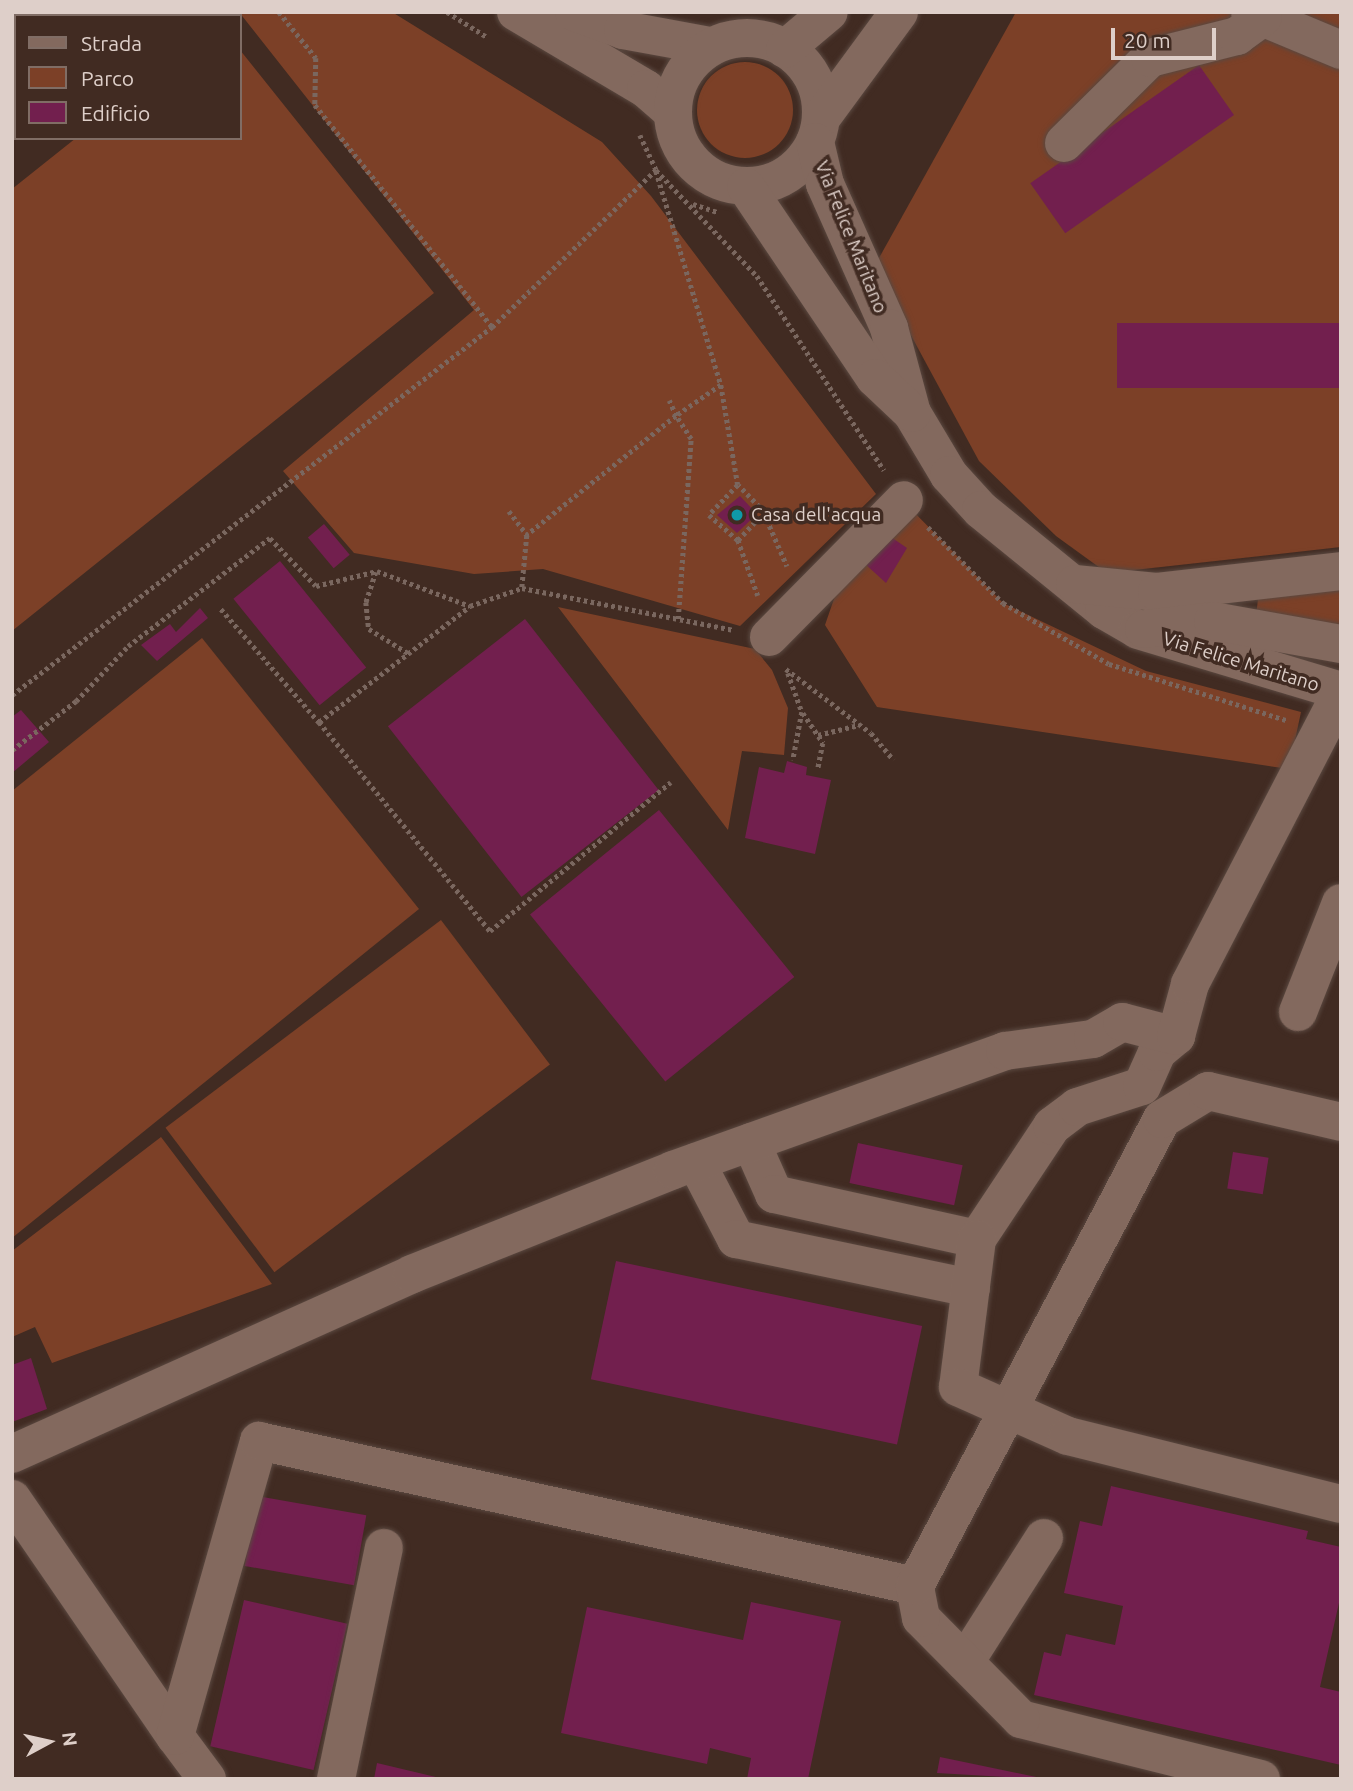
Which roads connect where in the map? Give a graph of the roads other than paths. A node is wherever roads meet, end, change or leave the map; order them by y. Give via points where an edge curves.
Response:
1 (516, 12) edge
2 (574, 12) edge
3 (828, 12) edge
4 (899, 12) edge
5 (1253, 14) edge
6 (710, 46) junction
7 (785, 49) junction
8 (1341, 50) edge
9 (671, 112) junction
10 (819, 129) junction
11 (1064, 143) dead end
12 (746, 187) junction
13 (912, 413) junction
14 (904, 500) dead end
15 (1341, 571) edge
16 (1072, 584) junction
17 (1138, 630) junction
18 (769, 637) road end
19 (1341, 643) edge
20 (1341, 692) edge
21 (1341, 755) edge
22 (1338, 916) edge
23 (1298, 1012) dead end
24 (1182, 1022) junction
25 (1341, 1122) edge
26 (751, 1142) junction
27 (696, 1162) junction
28 (977, 1239) junction
29 (971, 1288) junction
30 (1008, 1410) junction
31 (12, 1454) edge
32 (12, 1499) edge
33 (1341, 1504) edge
34 (1044, 1538) dead end
35 (384, 1548) dead end
36 (915, 1586) junction
37 (965, 1662) junction
38 (175, 1736) junction
39 (207, 1779) edge
40 (336, 1779) edge
41 (1261, 1779) edge

1 - 9 street via 646,89
2 - 6 street via 623,30
3 - 7 street
4 - 10 street
5 - 8 street
5 - 11 street via 1237,36 1150,58
6 - 7 street via 746,38
6 - 9 street via 676,86
7 - 10 street via 810,72
9 - 12 street via 677,141 693,165 717,181
10 - 12 street via 791,172
10 - 13 street, Via Felice Maritano via 825,184 889,328
12 - 13 street, Via Felice Maritano via 875,378
13 - 16 street, Via Felice Maritano via 949,475 981,510
14 - 18 street
15 - 16 street via 1157,592
16 - 17 street, Via Felice Maritano
17 - 19 street via 1213,621
17 - 20 street, Via Felice Maritano
20 - 24 street via 1190,984
21 - 24 street via 1215,988
22 - 23 street
24 - 26 street via 1122,1022 1093,1039 1005,1051
24 - 28 street via 1157,1052 1142,1086 1077,1107 1052,1126
25 - 30 street via 1208,1091 1162,1119
26 - 27 street
26 - 28 street via 774,1194
27 - 29 street via 736,1239
27 - 31 street via 412,1274
28 - 29 street
29 - 30 street via 958,1387
30 - 33 street via 1068,1436
30 - 36 street
32 - 38 street
34 - 37 street
35 - 40 street
36 - 37 street via 921,1618
36 - 38 street via 259,1441
37 - 41 street via 1021,1719
38 - 39 street

